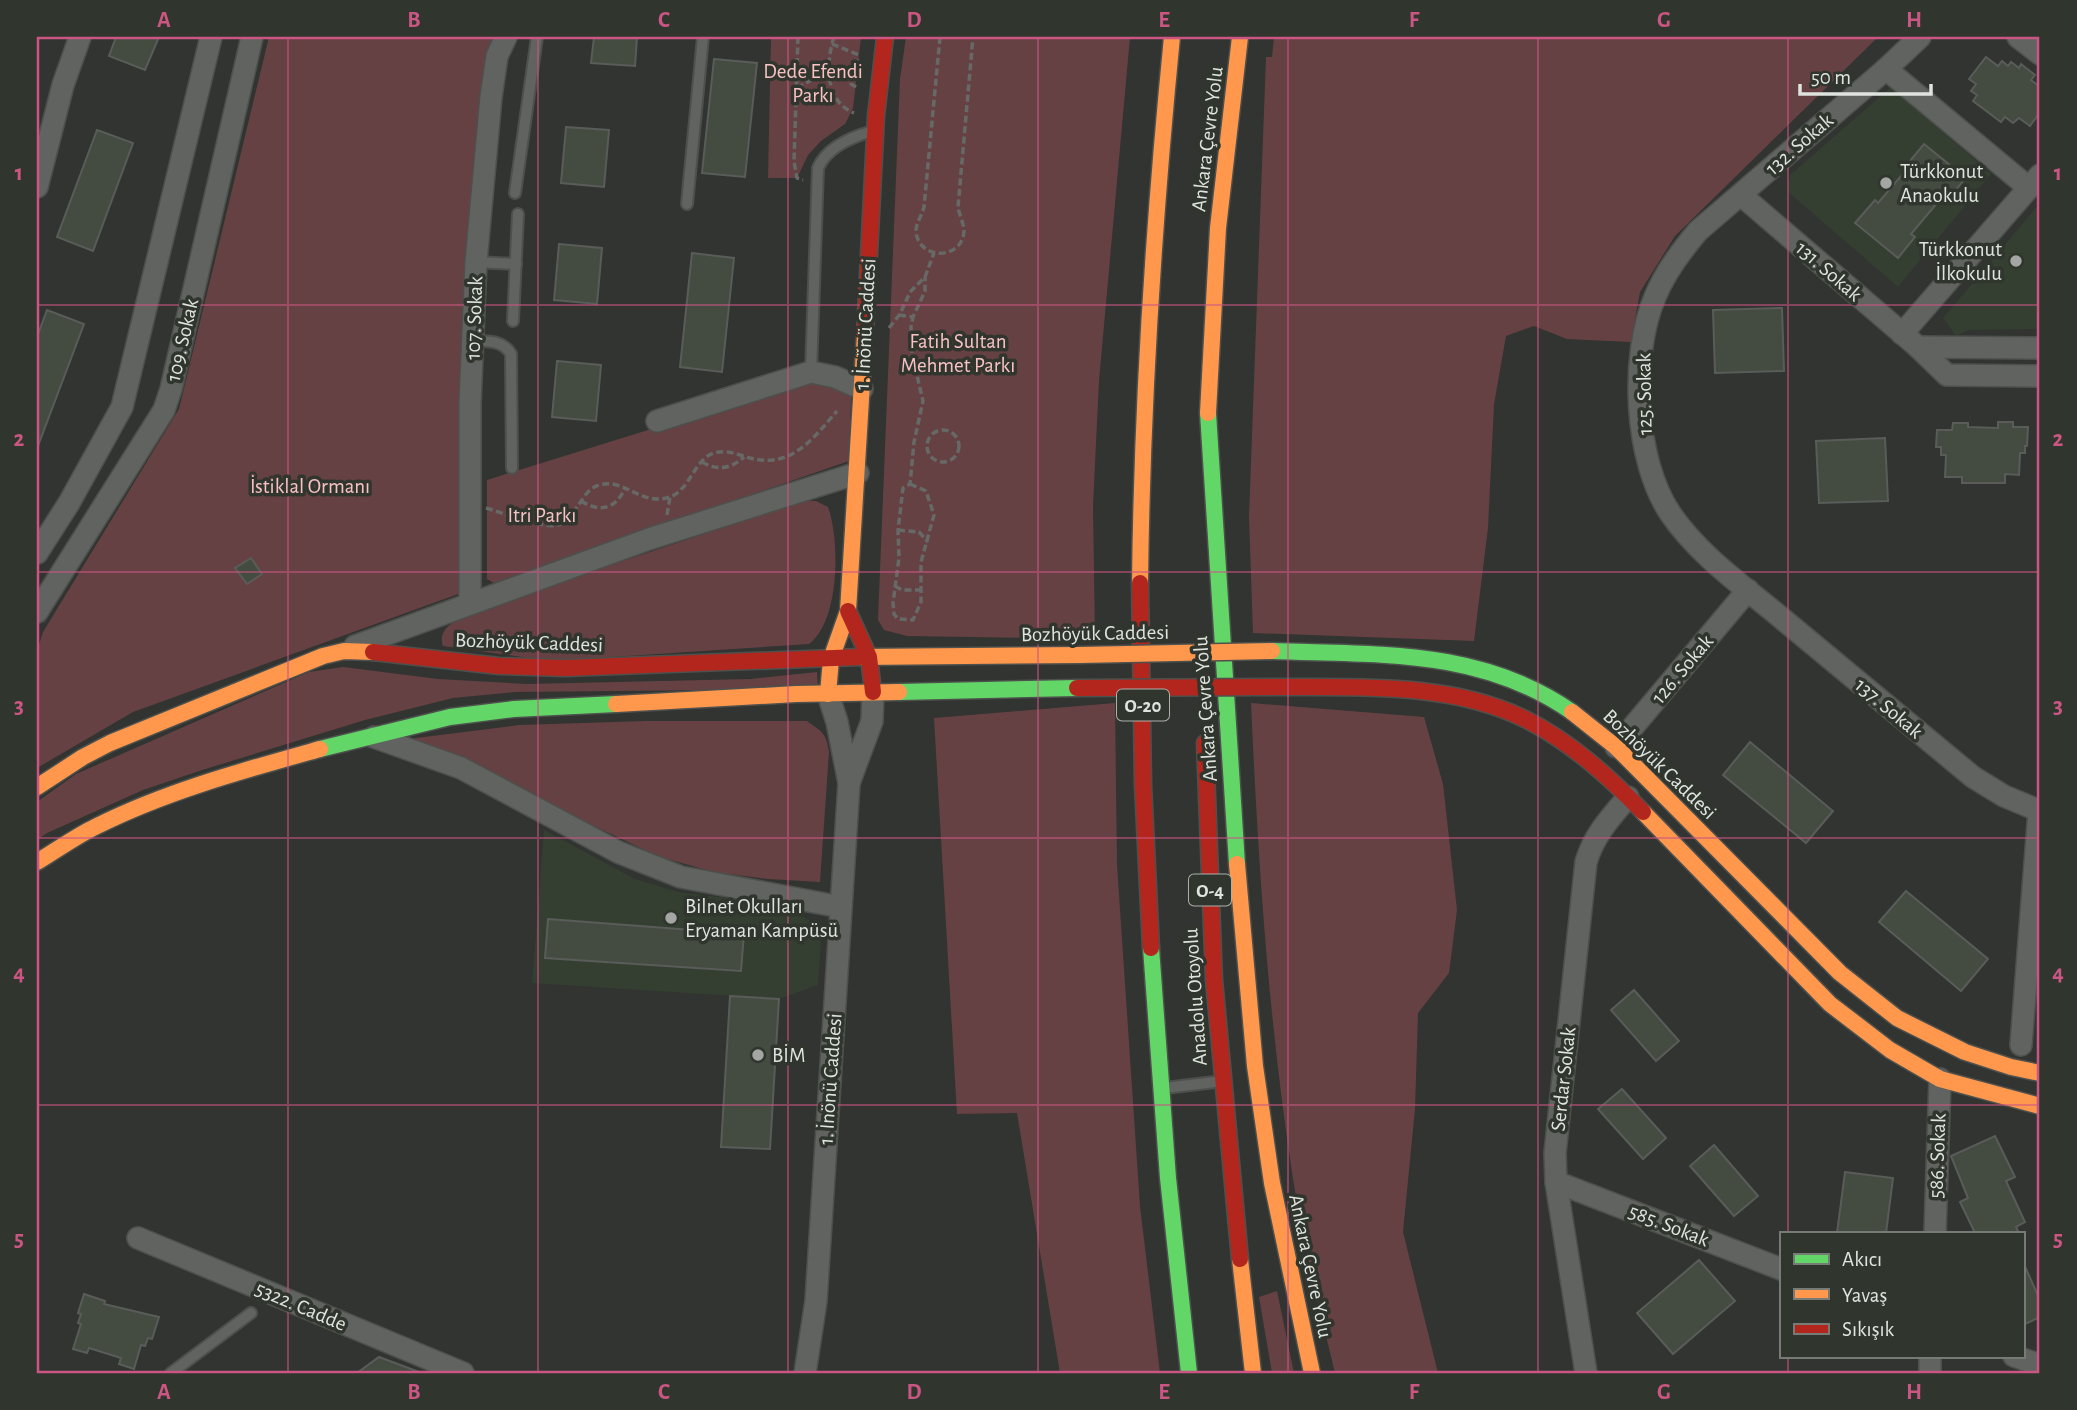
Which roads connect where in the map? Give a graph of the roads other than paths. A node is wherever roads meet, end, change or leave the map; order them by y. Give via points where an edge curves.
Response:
1 (80, 37) edge
2 (211, 37) edge
3 (252, 37) edge
4 (506, 37) edge
5 (537, 37) edge
6 (703, 37) edge
7 (885, 37) edge
8 (1158, 37) edge
9 (1172, 37) edge
10 (1240, 37) edge
11 (1920, 37) edge
12 (2018, 37) edge
13 (2040, 54) edge
14 (1886, 69) junction
15 (875, 131) junction
16 (1161, 136) junction
17 (2035, 181) edge
18 (37, 187) edge
19 (515, 192) dead end
20 (1741, 195) junction
21 (687, 204) dead end
22 (518, 214) dead end
23 (476, 262) junction
24 (516, 264) junction
25 (513, 321) dead end
26 (1910, 340) junction
27 (473, 341) junction
28 (2040, 348) edge
29 (811, 372) junction
30 (2040, 376) edge
31 (861, 394) junction
32 (1208, 406) junction
33 (657, 421) dead end
34 (512, 468) dead end
35 (858, 472) junction
36 (69, 503) junction
37 (94, 520) junction
38 (37, 553) edge
39 (1203, 585) dead end
40 (1748, 590) junction
41 (470, 602) junction
42 (848, 611) junction
43 (37, 612) edge
44 (412, 624) junction
45 (1203, 639) dead end
46 (344, 650) junction
47 (414, 656) junction
48 (869, 657) junction
49 (831, 659) junction
50 (873, 692) junction
51 (828, 694) junction
52 (1204, 705) dead end
53 (1205, 732) dead end
54 (372, 736) junction
55 (1616, 747) junction
56 (849, 783) junction
57 (37, 787) edge
58 (1628, 797) junction
59 (2040, 811) edge
60 (37, 862) edge
61 (841, 907) junction
62 (2021, 1045) dead end
63 (2040, 1073) edge
64 (1940, 1079) junction
65 (1222, 1082) junction
66 (1159, 1088) junction
67 (2040, 1106) edge
68 (1556, 1182) junction
69 (1935, 1232) edge
70 (138, 1238) dead end
71 (1780, 1269) edge
72 (251, 1312) dead end
73 (2020, 1358) edge
74 (2040, 1365) edge
75 (171, 1373) edge
76 (463, 1373) edge
77 (805, 1373) edge
78 (1189, 1373) edge
79 (1253, 1373) edge
80 (1312, 1373) edge
81 (1586, 1373) edge

1 - 18 street
2 - 36 street via 122,407
3 - 37 street, 109. Sokak via 171,389 163,410
4 - 23 street, 107. Sokak via 491,97
5 - 19 lane
6 - 21 lane
7 - 15 main road, 1. İnönü Caddesi
8 - 16 main road
9 - 16 main road, Ankara Çevre Yolu / O-20
10 - 32 main road, Ankara Çevre Yolu via 1218,228
11 - 14 street, 132. Sokak
12 - 13 street
14 - 17 street
14 - 20 street, 132. Sokak
15 - 29 lane via 841,143 818,168
15 - 31 main road, 1. İnönü Caddesi
16 - 66 main road, Ankara Çevre Yolu / O-20 via 1144,412 1140,587 1149,936
17 - 26 street
20 - 26 street, 131. Sokak
20 - 40 street, 125. Sokak via 1698,231 1667,272 1648,318 1641,390 1649,467 1668,510 1694,542
22 - 24 lane
23 - 24 lane
23 - 27 street, 107. Sokak
24 - 25 lane
26 - 28 street
26 - 30 street, 131. Sokak via 1947,375
27 - 34 lane via 501,344 511,354
27 - 41 street, 107. Sokak
29 - 31 street via 835,377
29 - 33 street
31 - 35 main road, 1. İnönü Caddesi
32 - 39 main road
32 - 80 main road, Ankara Çevre Yolu via 1234,823 1255,1066 1272,1183
35 - 41 street via 649,538
35 - 42 main road, 1. İnönü Caddesi
36 - 37 street
36 - 38 street
37 - 43 street, 109. Sokak
40 - 55 street, 126. Sokak
40 - 59 street, 137. Sokak via 1973,777
41 - 44 street
42 - 48 main road, 1. İnönü Caddesi
42 - 49 main road, 1. İnönü Caddesi
44 - 46 street
44 - 47 street via 402,635
45 - 52 main road
46 - 47 main road, Bozhöyük Caddesi
46 - 57 main road, Bozhöyük Caddesi via 110,743
47 - 49 main road, Bozhöyük Caddesi via 565,668
48 - 49 main road, Bozhöyük Caddesi
48 - 50 main road, 1. İnönü Caddesi
48 - 55 main road, Bozhöyük Caddesi, bridge via 1272,651 1415,659 1517,680 1565,707
49 - 51 main road, 1. İnönü Caddesi
50 - 51 main road
50 - 56 street via 872,721
50 - 58 main road, bridge via 1271,687 1426,692 1513,713 1559,738
51 - 54 main road via 514,709 450,717
51 - 56 street
53 - 65 main road, Anadolu Otoyolu / O-4
54 - 60 main road via 153,801 96,827
54 - 61 street via 461,768 618,852 681,877
55 - 63 main road, Bozhöyük Caddesi via 1840,973 1897,1018 1965,1052
56 - 61 street, 1. İnönü Caddesi
58 - 64 main road via 1830,1004 1890,1050
58 - 68 street, Serdar Sokak via 1597,835 1586,862 1555,1153
59 - 62 street
61 - 77 street, 1. İnönü Caddesi via 816,1301
64 - 67 main road
64 - 69 street, 586. Sokak
65 - 66 lane
65 - 79 main road, Anadolu Otoyolu / O-4
66 - 78 main road, Ankara Çevre Yolu / O-20
68 - 71 street, 585. Sokak
68 - 81 street, Serdar Sokak
70 - 76 street, 5322. Cadde
72 - 75 lane
73 - 74 street

